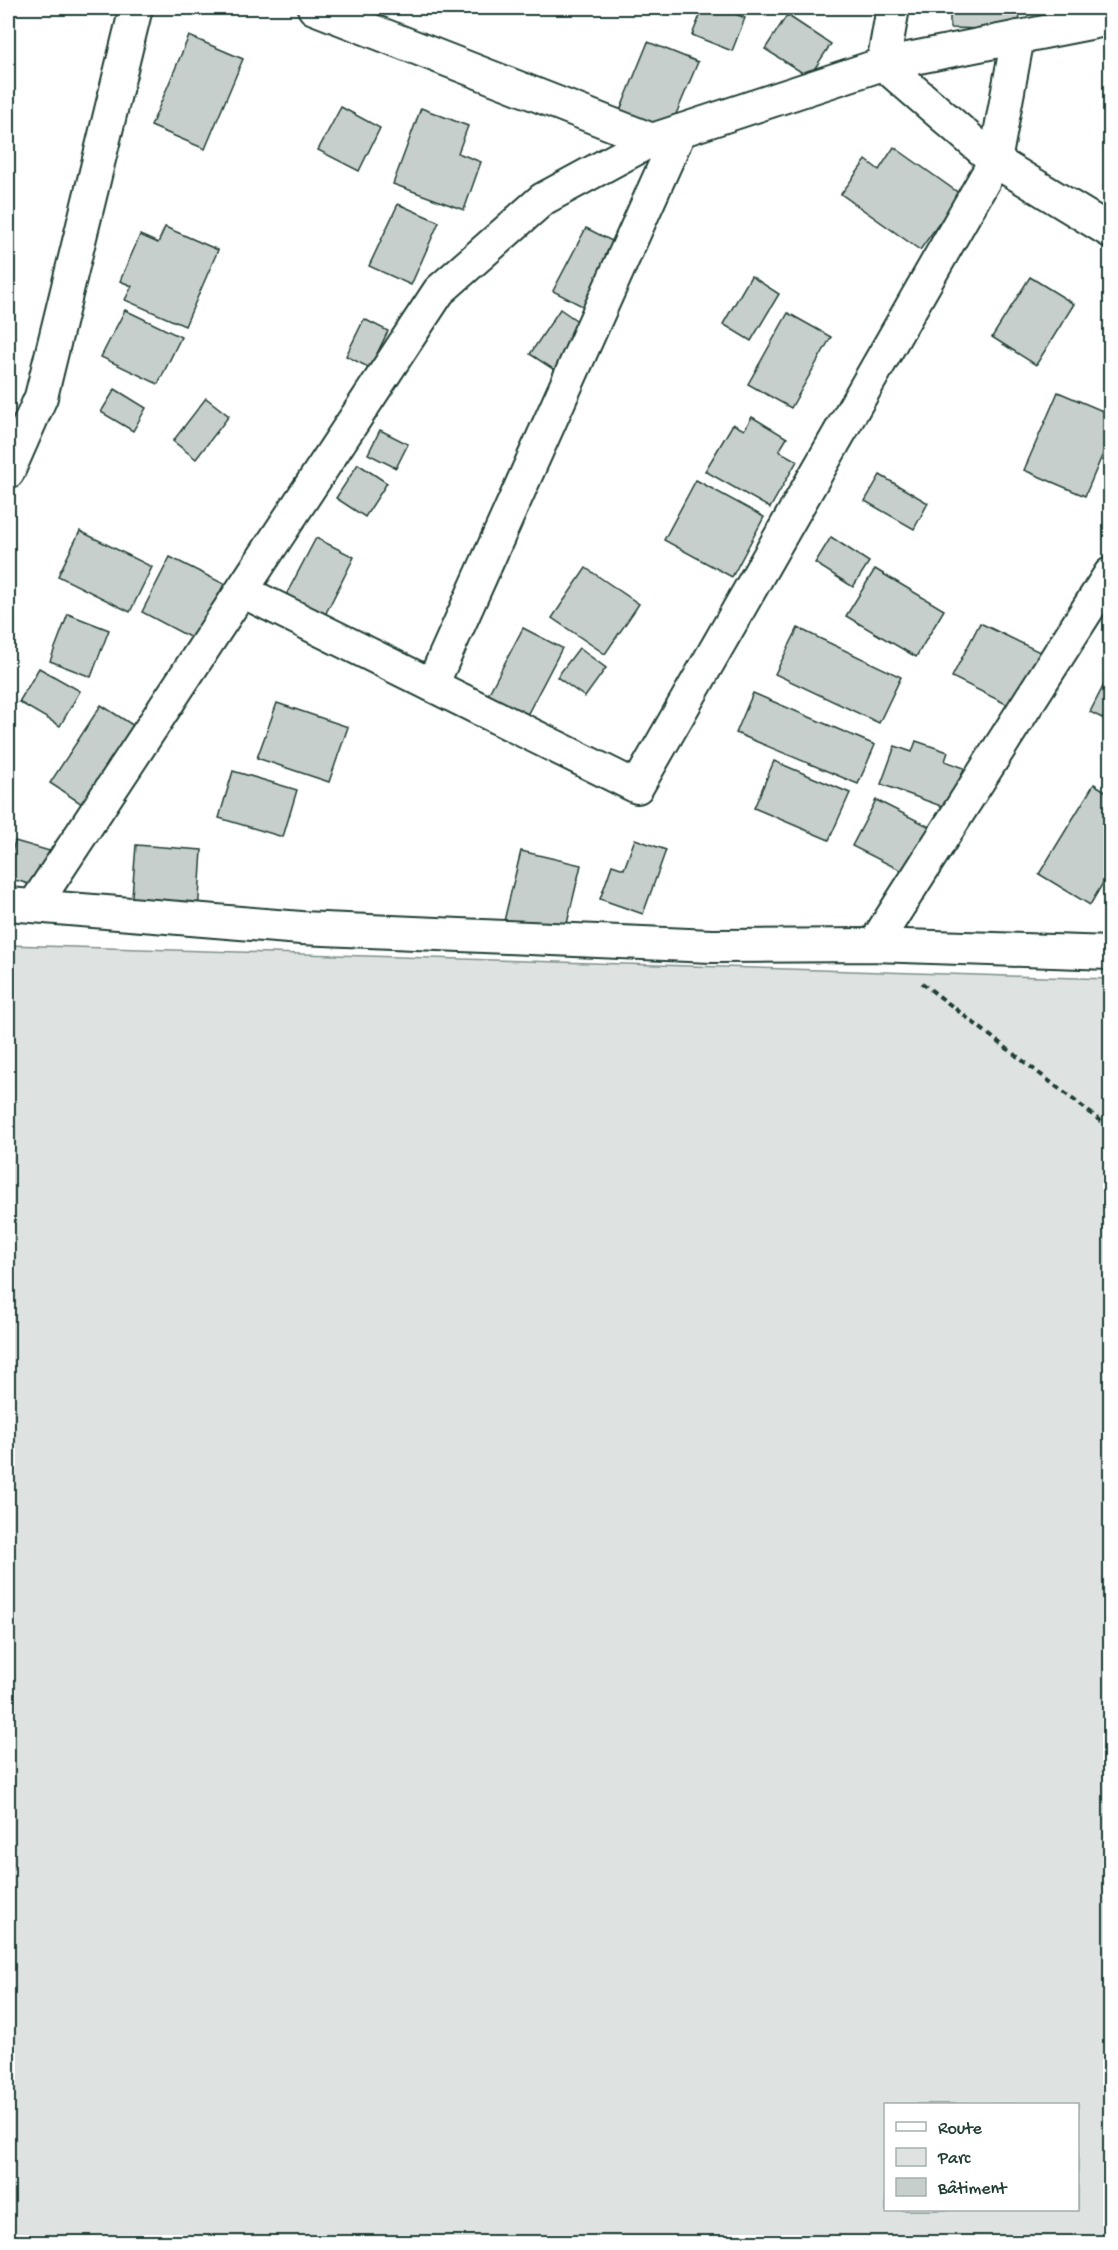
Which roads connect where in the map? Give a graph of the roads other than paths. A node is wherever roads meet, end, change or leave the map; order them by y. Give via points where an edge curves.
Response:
1 (136, 8) edge
2 (314, 8) edge
3 (893, 8) edge
4 (1110, 19) edge
5 (1018, 37) junction
6 (883, 64) junction
7 (666, 136) junction
8 (995, 161) junction
9 (1110, 231) edge
10 (8, 472) edge
11 (1110, 574) edge
12 (242, 591) junction
13 (432, 685) junction
14 (21, 905) edge
15 (874, 945) junction
16 (1110, 953) edge

1 - 10 street via 41,397
2 - 7 street
3 - 6 street
4 - 5 street
5 - 6 street
5 - 8 street
6 - 7 street
6 - 8 street
7 - 12 street via 543,199 439,291
7 - 13 street
8 - 9 street
8 - 13 street via 638,787
11 - 15 street
12 - 13 street
12 - 14 street
14 - 15 street via 313,929 711,946
15 - 16 street

